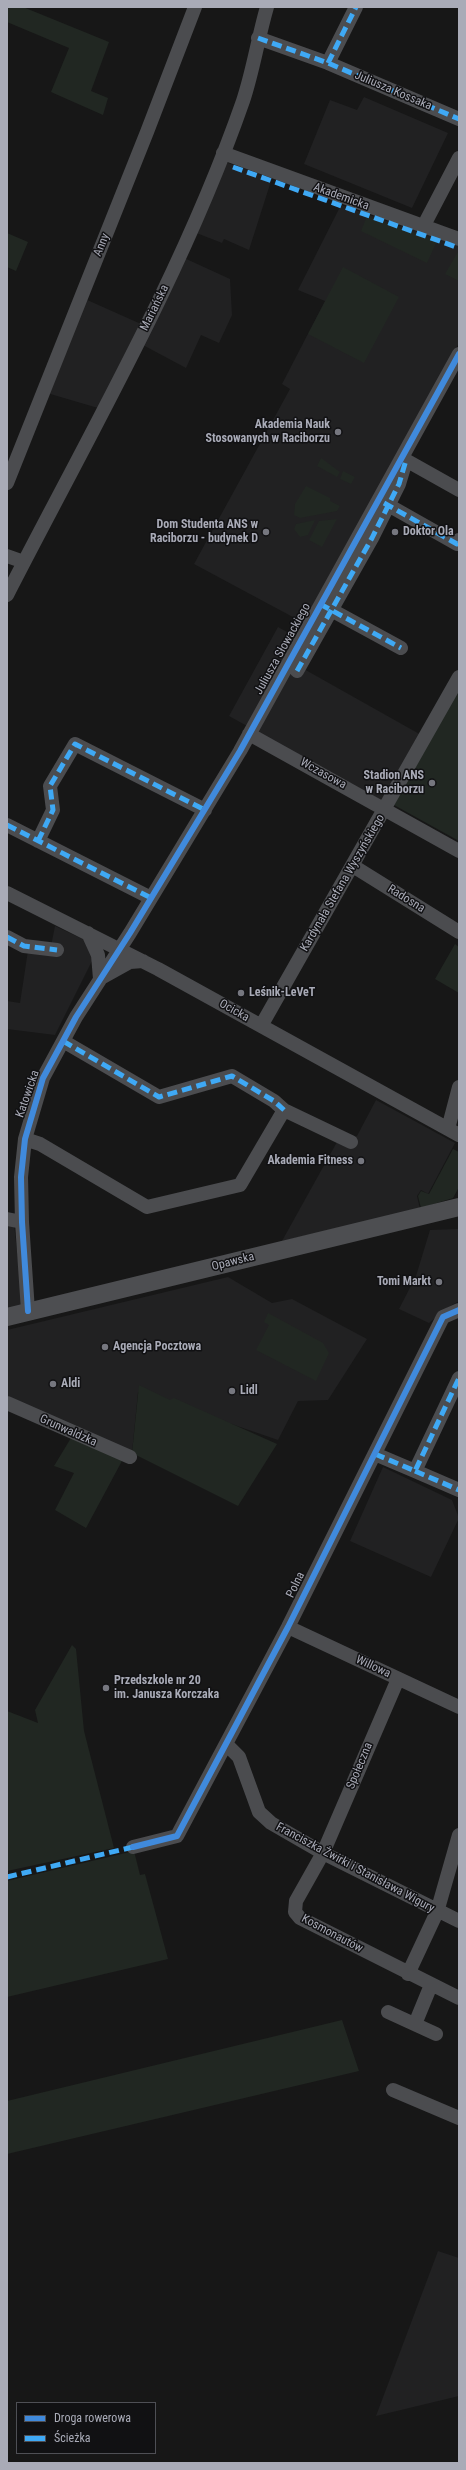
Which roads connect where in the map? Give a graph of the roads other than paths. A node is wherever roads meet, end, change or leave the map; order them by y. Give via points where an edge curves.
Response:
1 (195, 7) edge
2 (267, 7) edge
3 (356, 7) edge
4 (258, 38) junction
5 (328, 63) junction
6 (459, 119) edge
7 (223, 153) junction
8 (459, 158) edge
9 (424, 227) junction
10 (459, 239) edge
11 (459, 354) edge
12 (404, 459) junction
13 (7, 483) edge
14 (459, 490) edge
15 (383, 503) junction
16 (459, 540) edge
17 (7, 556) edge
18 (24, 562) junction
19 (7, 595) edge
20 (326, 608) junction
21 (401, 648) dead end
22 (297, 671) dead end
23 (459, 677) edge
24 (249, 734) junction
25 (385, 809) junction
26 (205, 810) junction
27 (7, 825) edge
28 (38, 841) junction
29 (459, 851) edge
30 (353, 866) junction
31 (7, 893) edge
32 (151, 898) junction
33 (459, 932) edge
34 (88, 933) junction
35 (7, 937) edge
36 (57, 950) dead end
37 (119, 950) junction
38 (143, 961) junction
39 (100, 979) junction
40 (261, 1026) junction
41 (63, 1041) junction
42 (459, 1087) edge
43 (284, 1110) junction
44 (456, 1115) edge
45 (454, 1132) edge
46 (25, 1139) junction
47 (351, 1142) dead end
48 (459, 1207) edge
49 (7, 1219) edge
50 (22, 1222) junction
51 (459, 1310) edge
52 (28, 1312) junction
53 (7, 1316) edge
54 (459, 1378) edge
55 (7, 1404) edge
56 (375, 1454) junction
57 (130, 1457) dead end
58 (415, 1471) junction
59 (459, 1490) edge
60 (288, 1626) junction
61 (398, 1679) junction
62 (459, 1707) edge
63 (226, 1744) junction
64 (459, 1836) edge
65 (133, 1847) dead end
66 (323, 1853) junction
67 (437, 1912) junction
68 (459, 1921) edge
69 (408, 1974) junction
70 (431, 1985) junction
71 (459, 1998) edge
72 (388, 2012) dead end
73 (415, 2024) junction
74 (436, 2034) dead end
75 (393, 2090) dead end
76 (459, 2118) edge

1 - 13 street, Anny
2 - 4 street, Mariańska
3 - 5 street
4 - 5 street, Juliusza Kossaka
4 - 7 street, Mariańska via 243,100
5 - 6 street, Juliusza Kossaka
7 - 9 street, Akademicka
7 - 18 street, Mariańska via 175,266 141,336
8 - 9 street
9 - 10 street, Akademicka
11 - 12 street, Juliusza Słowackiego
12 - 14 street
12 - 15 street, Juliusza Słowackiego
15 - 16 street via 457,544
15 - 20 street, Juliusza Słowackiego
17 - 18 street
18 - 19 street, Mariańska
20 - 21 street
20 - 22 street
20 - 24 street, Juliusza Słowackiego
23 - 25 street, Kardynała Stefana Wyszyńskiego
24 - 25 street, Wczasowa
24 - 26 street, Juliusza Słowackiego
25 - 29 street, Wczasowa
25 - 30 street, Kardynała Stefana Wyszyńskiego
26 - 28 street via 75,744 50,786 53,810
26 - 32 street, Juliusza Słowackiego
27 - 28 street
28 - 32 street
30 - 33 street, Radosna
30 - 40 street, Kardynała Stefana Wyszyńskiego
31 - 34 street, Ocicka
32 - 37 street, Juliusza Słowackiego
34 - 37 street, Ocicka
34 - 39 street via 98,955
35 - 36 street via 24,946
37 - 38 street, Ocicka
37 - 39 street, Katowicka
38 - 39 street, Katowicka via 130,962
38 - 40 street, Ocicka
39 - 41 street, Katowicka
40 - 45 street, Ocicka
41 - 43 street via 159,1097 232,1076 274,1101
41 - 46 street, Katowicka via 43,1078
42 - 44 street
43 - 46 street via 240,1185 148,1207 40,1144
43 - 47 street
44 - 45 street
46 - 50 street, Katowicka via 21,1177
48 - 52 main road, Opawska
49 - 50 street
50 - 52 street, Katowicka
51 - 56 street, Polna via 443,1317
52 - 53 main road, Opawska
54 - 58 street
55 - 57 street, Grunwaldzka
56 - 58 street
56 - 60 street, Polna
58 - 59 street
60 - 61 street, Willowa
60 - 63 street, Polna
61 - 62 street, Willowa
61 - 66 street, Społeczna
63 - 65 street, Polna via 177,1836
63 - 66 street, Franciszka Żwirki i Stanisława Wigury via 238,1757 255,1804 264,1818
64 - 67 street
66 - 67 street, Franciszka Żwirki i Stanisława Wigury
66 - 69 street, Kosmonautów via 296,1901 297,1916
67 - 68 street, Franciszka Żwirki i Stanisława Wigury
67 - 69 street
69 - 70 street, Kosmonautów
70 - 71 street, Kosmonautów
70 - 73 street
72 - 73 street
73 - 74 street
75 - 76 street

